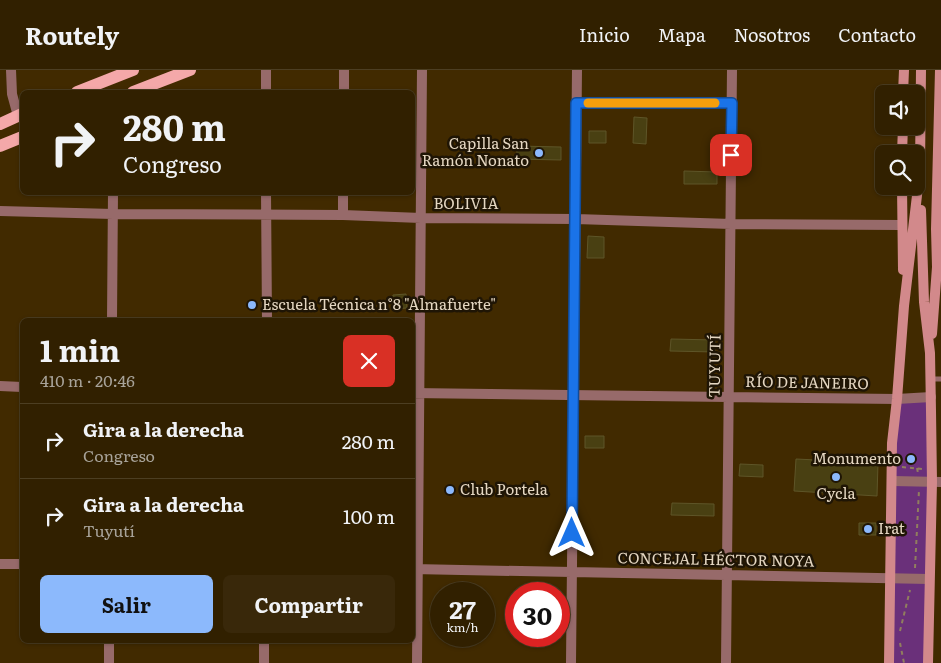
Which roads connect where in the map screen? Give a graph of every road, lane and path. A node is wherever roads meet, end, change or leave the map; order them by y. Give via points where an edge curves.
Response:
1 (11, 70) edge
2 (132, 70) edge
3 (190, 70) edge
4 (266, 70) edge
5 (344, 70) edge
6 (422, 70) edge
7 (577, 70) edge
8 (732, 70) edge
9 (904, 70) edge
10 (921, 70) edge
11 (940, 70) edge
12 (120, 72) edge
13 (904, 85) edge
14 (940, 88) edge
15 (81, 90) edge
16 (138, 90) edge
17 (266, 90) edge
18 (344, 90) edge
19 (576, 103) junction
20 (732, 103) junction
21 (20, 115) edge
22 (0, 124) edge
23 (20, 137) edge
24 (921, 145) edge
25 (0, 146) edge
26 (113, 195) edge
27 (266, 195) edge
28 (343, 195) edge
29 (902, 195) edge
30 (917, 195) edge
31 (921, 195) edge
32 (0, 211) edge
33 (113, 214) junction
34 (266, 215) junction
35 (343, 215) junction
36 (421, 218) junction
37 (576, 219) junction
38 (731, 224) junction
39 (902, 225) junction
40 (939, 289) edge
41 (904, 306) junction
42 (112, 318) edge
43 (267, 318) edge
44 (930, 353) junction
45 (936, 379) edge
46 (0, 386) edge
47 (20, 387) edge
48 (416, 393) edge
49 (573, 395) junction
50 (729, 397) junction
51 (931, 397) junction
52 (898, 399) junction
53 (893, 468) junction
54 (917, 468) junction
55 (935, 478) edge
56 (892, 481) junction
57 (918, 481) junction
58 (0, 564) edge
59 (20, 564) edge
60 (415, 569) edge
61 (572, 572) junction
62 (727, 576) junction
63 (891, 578) junction
64 (913, 579) junction
65 (929, 579) junction
66 (109, 643) edge
67 (264, 643) edge
68 (109, 663) edge
69 (264, 663) edge
70 (417, 663) edge
71 (571, 663) edge
72 (726, 663) edge
73 (889, 663) edge
74 (904, 663) edge
75 (928, 663) edge

1 - 21 street via 12,94
2 - 12 main road
3 - 16 main road
4 - 17 street
5 - 18 street
6 - 36 street
7 - 19 street
8 - 20 street, TUYUTÍ
9 - 13 main road
10 - 24 main road
11 - 14 main road
12 - 15 main road
14 - 40 main road
19 - 20 street
19 - 37 street
20 - 38 street, TUYUTÍ
21 - 22 main road
23 - 25 main road
26 - 33 street
27 - 34 street
28 - 35 street
29 - 39 main road
30 - 41 main road
31 - 44 main road via 924,302
32 - 33 street, BOLIVIA
33 - 34 street, BOLIVIA
33 - 42 street
34 - 35 street, BOLIVIA
34 - 43 street
35 - 36 street, BOLIVIA
36 - 37 street, BOLIVIA
36 - 48 street
37 - 38 street, BOLIVIA
37 - 49 street
38 - 39 street, BOLIVIA
38 - 50 street, TUYUTÍ
39 - 41 main road
40 - 44 main road
41 - 52 main road
44 - 45 main road
45 - 51 main road
46 - 47 street
48 - 49 street, RÍO DE JANEIRO
48 - 60 street
49 - 50 street, RÍO DE JANEIRO
49 - 61 street
50 - 52 street, RÍO DE JANEIRO
50 - 62 street, TUYUTÍ
51 - 52 street, RÍO DE JANEIRO
51 - 55 main road
52 - 53 main road via 892,443
53 - 54 path
53 - 56 main road
54 - 55 path
54 - 57 path
55 - 57 street
55 - 65 main road
56 - 57 street
56 - 63 main road
57 - 64 path
58 - 59 street
60 - 61 street, CONCEJAL HÉCTOR NOYA
60 - 70 street
61 - 62 street, CONCEJAL HÉCTOR NOYA
61 - 71 street
62 - 63 street, CONCEJAL HÉCTOR NOYA
62 - 72 street, TUYUTÍ
63 - 64 street, CONCEJAL HÉCTOR NOYA
63 - 73 main road
64 - 65 street, CONCEJAL HÉCTOR NOYA
64 - 74 path via 900,631
65 - 75 main road
66 - 68 street
67 - 69 street

